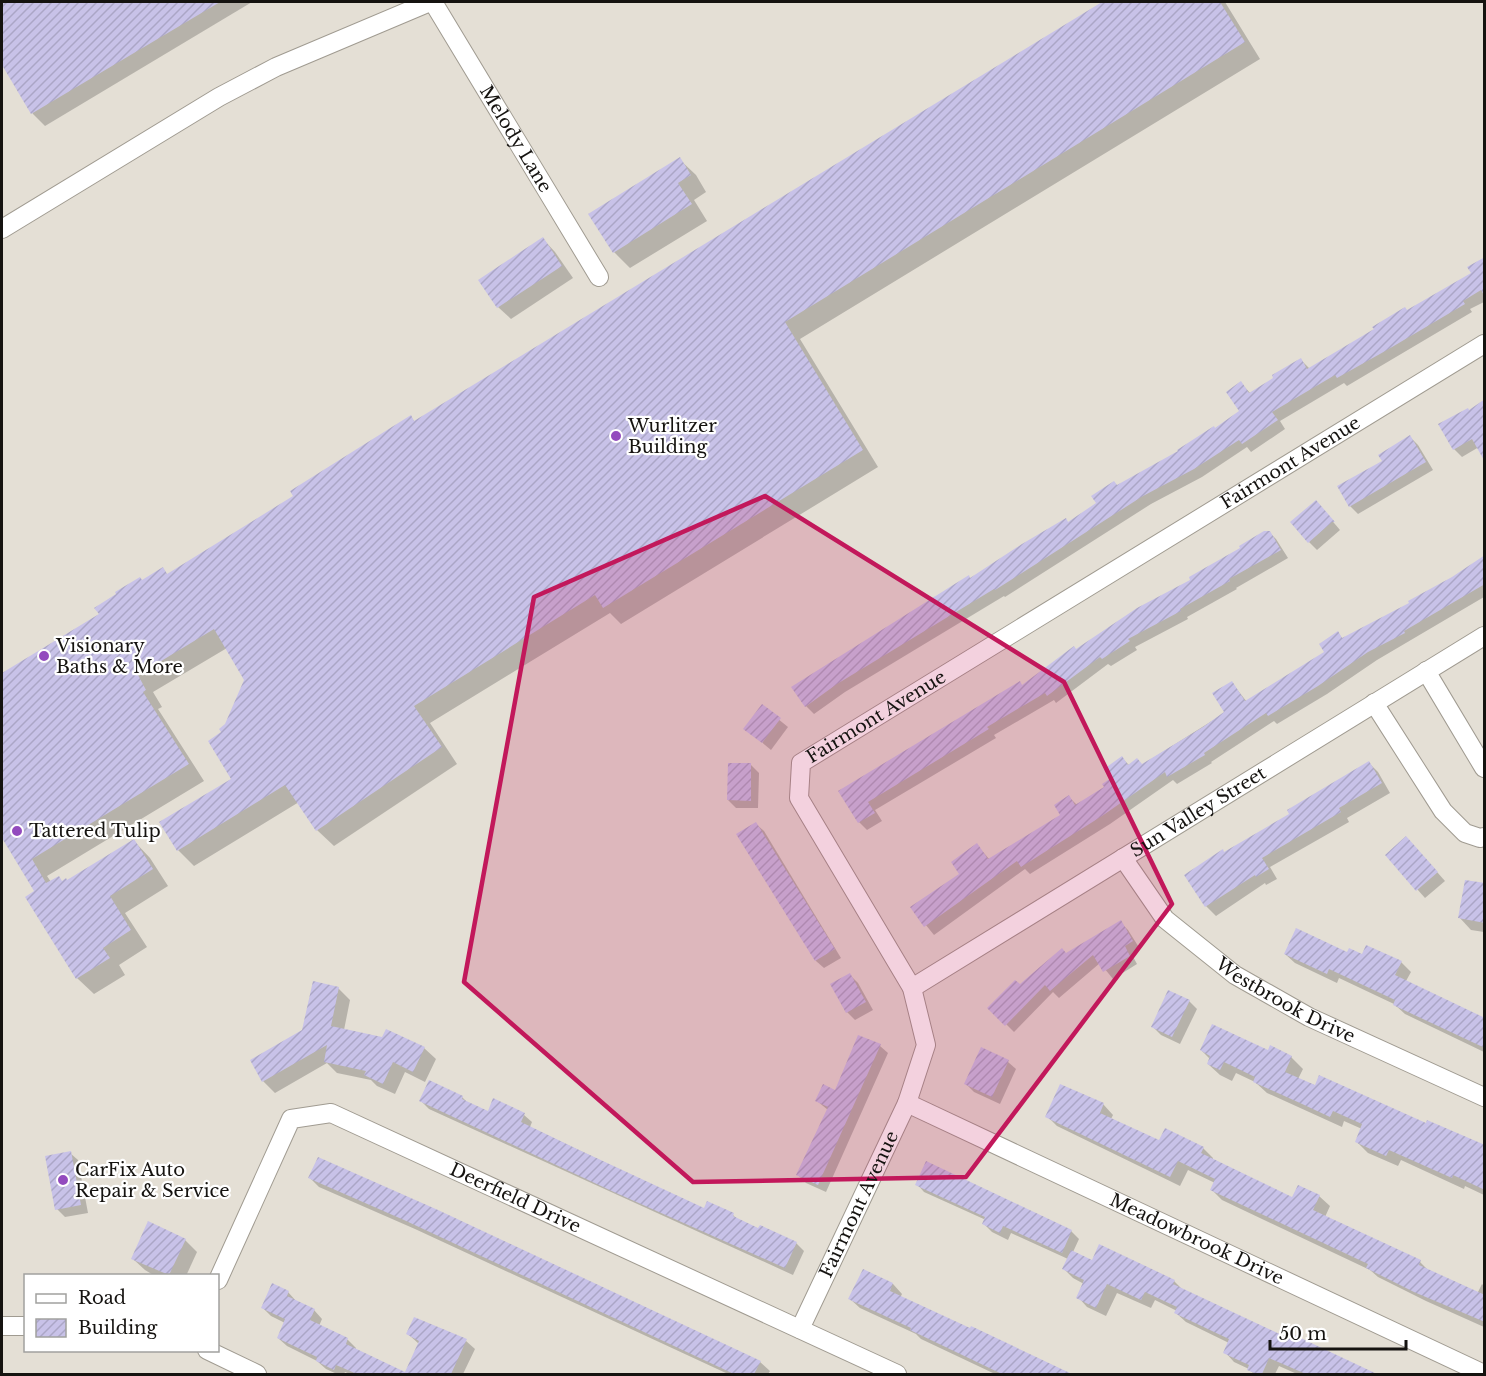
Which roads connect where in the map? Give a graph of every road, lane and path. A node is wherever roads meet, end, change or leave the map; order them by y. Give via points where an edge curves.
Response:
1 (431, 2) edge
2 (2, 229) edge
3 (599, 277) dead end
4 (1485, 344) edge
5 (1485, 636) edge
6 (1426, 671) junction
7 (1374, 703) junction
8 (1485, 768) edge
9 (1485, 837) edge
10 (1122, 858) junction
11 (912, 988) junction
12 (1485, 1097) edge
13 (907, 1103) junction
14 (219, 1278) edge
15 (2, 1326) edge
16 (24, 1326) edge
17 (800, 1329) junction
18 (211, 1352) edge
19 (257, 1374) edge
20 (897, 1374) edge
21 (1485, 1374) edge

1 - 2 street via 276,67 219,97
1 - 3 street, Melody Lane
4 - 11 street, Fairmont Avenue via 801,763 799,798
5 - 6 street, Sun Valley Street
6 - 7 street, Sun Valley Street
6 - 8 street
7 - 9 street via 1443,811 1465,833
7 - 10 street, Sun Valley Street
10 - 11 street, Sun Valley Street
10 - 12 street, Westbrook Drive via 1165,919 1235,975 1309,1017
11 - 13 street, Fairmont Avenue via 926,1045
13 - 17 street, Fairmont Avenue
13 - 21 street, Meadowbrook Drive
14 - 17 street, Deerfield Drive via 291,1119 331,1113
15 - 16 street
17 - 20 street, Deerfield Drive
18 - 19 street

